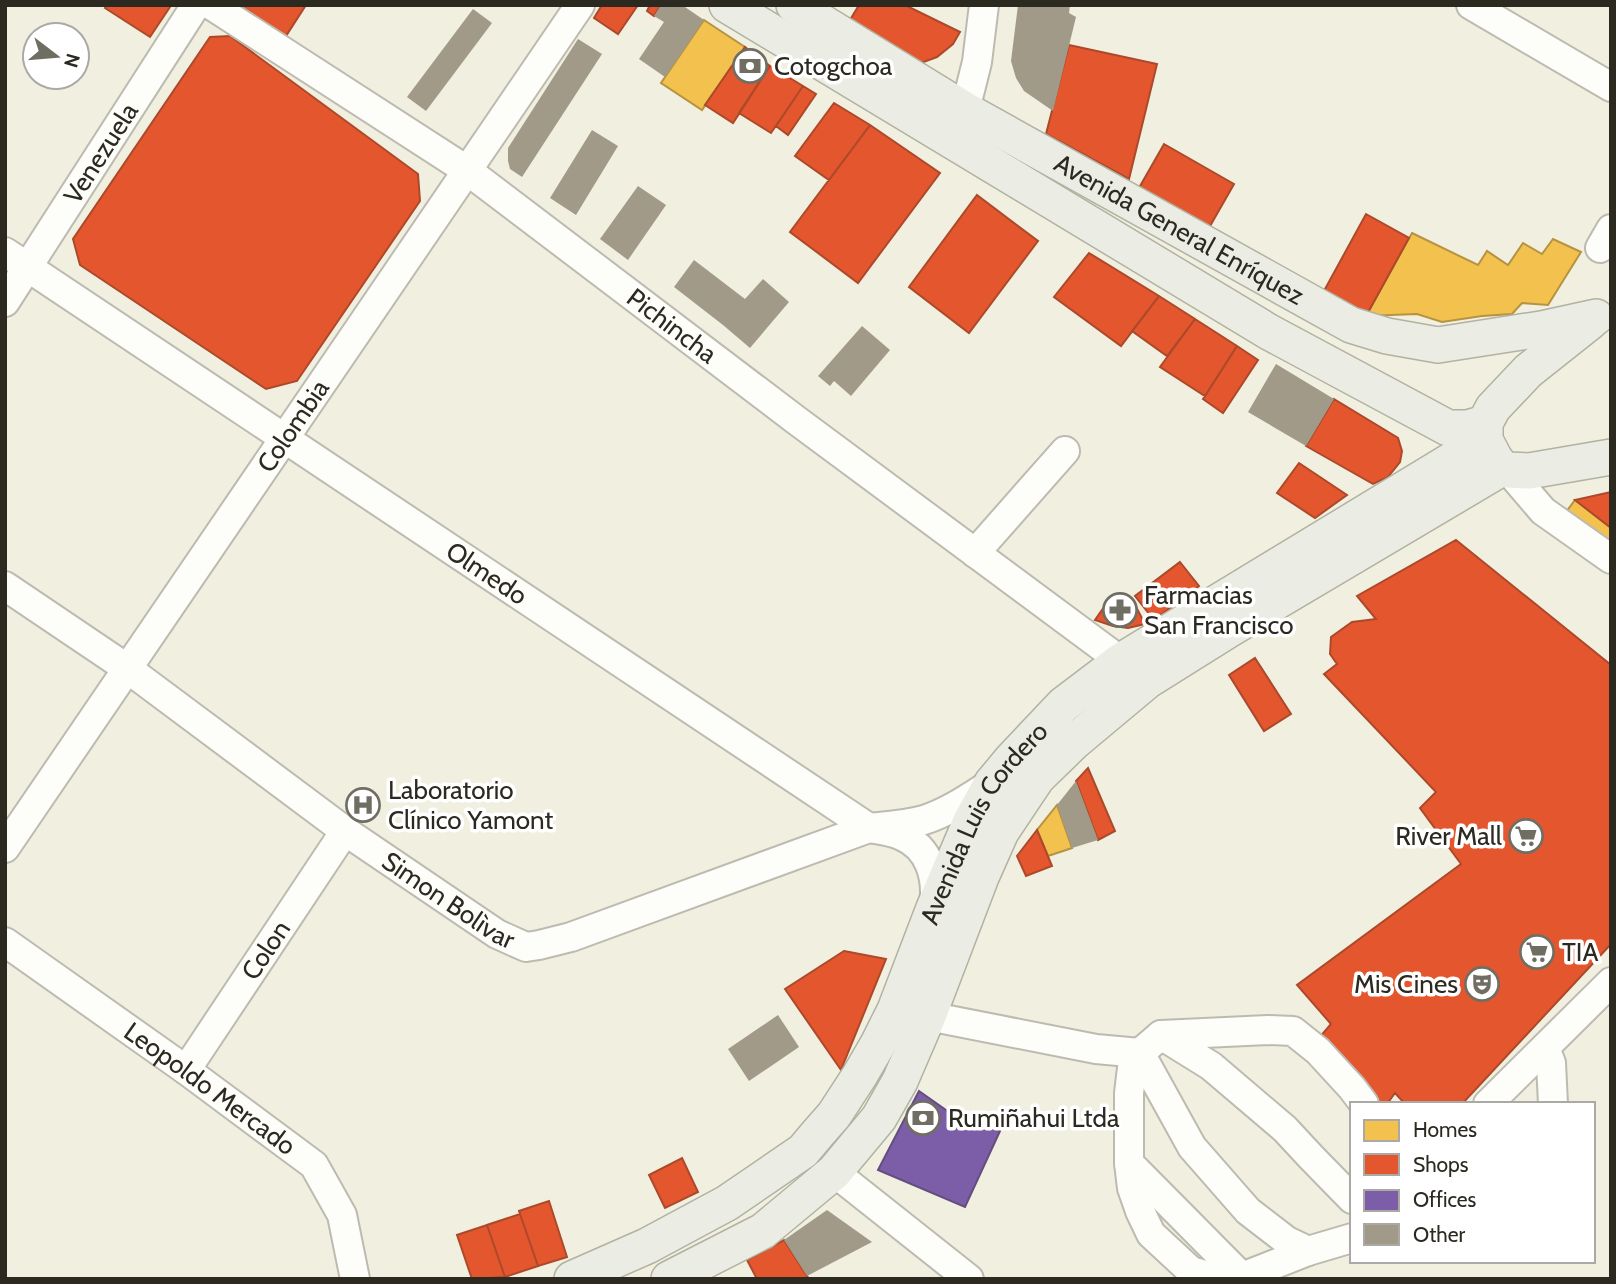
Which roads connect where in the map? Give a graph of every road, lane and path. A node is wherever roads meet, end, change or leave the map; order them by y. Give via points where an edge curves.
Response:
1 (196, 5) edge
2 (211, 5) edge
3 (580, 5) edge
4 (727, 5) edge
5 (794, 5) edge
6 (984, 5) edge
7 (1471, 5) edge
8 (1611, 87) edge
9 (965, 110) junction
10 (468, 171) junction
11 (17, 260) edge
12 (5, 302) edge
13 (1603, 315) edge
14 (285, 438) junction
15 (1495, 450) junction
16 (1065, 451) dead end
17 (1611, 457) edge
18 (975, 553) junction
19 (1611, 559) edge
20 (5, 586) edge
21 (1121, 662) junction
22 (128, 668) junction
23 (992, 783) junction
24 (869, 828) junction
25 (345, 831) junction
26 (5, 848) edge
27 (934, 908) junction
28 (5, 942) edge
29 (1611, 982) edge
30 (928, 1016) junction
31 (1150, 1044) junction
32 (1545, 1048) junction
33 (186, 1070) junction
34 (1362, 1102) edge
35 (1490, 1102) edge
36 (1553, 1102) edge
37 (834, 1172) junction
38 (1350, 1197) edge
39 (1350, 1239) edge
40 (1308, 1251) junction
41 (1232, 1278) edge
42 (355, 1279) edge
43 (572, 1279) edge
44 (669, 1279) edge
45 (969, 1279) edge

1 - 11 street, Venezuela
2 - 10 street, Pichincha
3 - 10 street, Colombia
4 - 15 main road, Avenida General Enríquez via 1269,332 1448,428 1467,428
5 - 9 main road, Avenida General Enríquez
6 - 9 street
7 - 8 street
9 - 13 main road, Avenida General Enríquez via 1351,325 1438,345
10 - 14 street, Colombia
10 - 18 street, Pichincha
11 - 12 street, Venezuela
11 - 14 street, Olmedo
13 - 15 main road via 1528,372 1493,408
14 - 22 street, Colombia
14 - 24 street, Olmedo
15 - 17 main road, Avenida General Enríquez via 1529,471
15 - 19 street via 1543,511
15 - 21 main road, Avenida Luis Cordero
15 - 30 main road, Avenida Luis Cordero via 1147,681 1037,778 1002,832 981,877
16 - 18 street
18 - 21 street, Pichincha
20 - 22 street, Simon Bolìvar
21 - 23 main road, Avenida Luis Cordero via 1063,705
22 - 25 street, Simon Bolìvar
22 - 26 street, Colombia
23 - 24 street, Simon Bolìvar via 940,814
23 - 27 main road, Avenida Luis Cordero
24 - 25 street, Simon Bolìvar via 571,937 526,947 497,934
24 - 27 street, Olmedo via 915,843 933,873
25 - 33 street, Colon
27 - 43 main road, Avenida Luis Cordero via 878,1044 834,1115 803,1151 727,1203
28 - 33 street, Leopoldo Mercado
29 - 32 street
30 - 31 street via 1096,1049
30 - 37 main road, Avenida Luis Cordero via 879,1118
31 - 34 street via 1293,1031 1318,1051
31 - 38 street via 1210,1066 1286,1129
31 - 40 street via 1192,1147 1248,1211
31 - 41 street via 1132,1068 1129,1163
32 - 35 street
32 - 36 street via 1551,1063
33 - 42 street, Leopoldo Mercado via 314,1165 342,1215
37 - 44 main road, Avenida Luis Cordero via 763,1231
37 - 45 street
39 - 40 street
40 - 41 street

